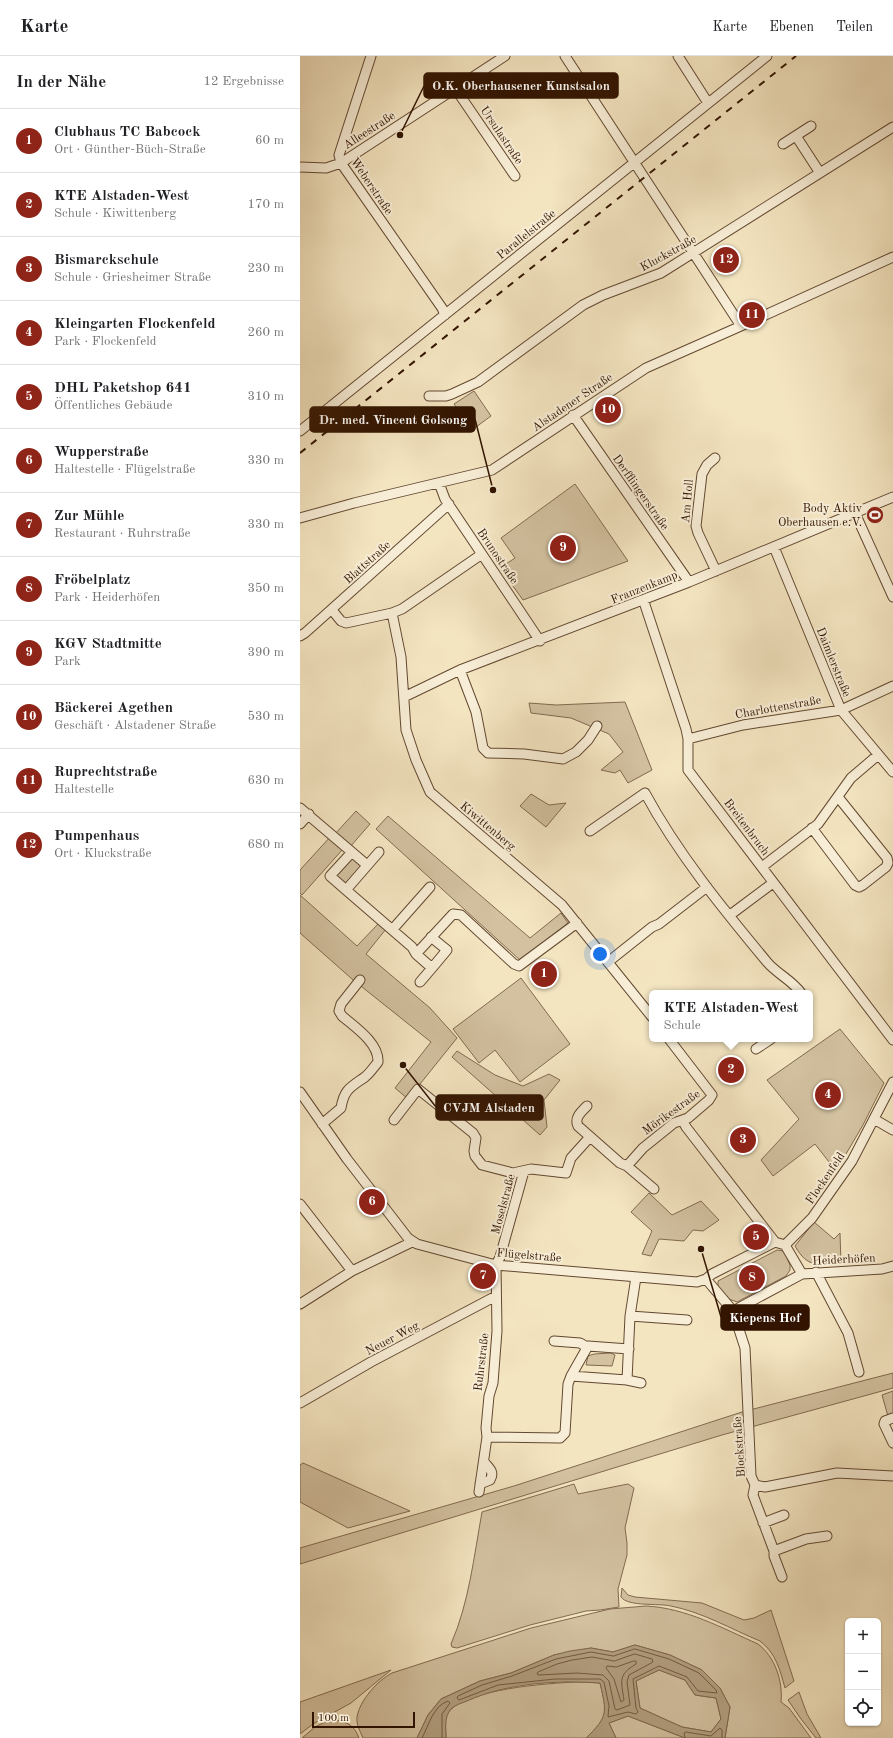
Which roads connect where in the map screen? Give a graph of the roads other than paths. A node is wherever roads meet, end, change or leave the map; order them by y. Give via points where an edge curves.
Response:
1 (370, 56) edge
2 (505, 56) edge
3 (565, 56) edge
4 (678, 56) edge
5 (767, 56) edge
6 (455, 88) junction
7 (708, 103) junction
8 (811, 126) dead end
9 (893, 127) edge
10 (796, 136) junction
11 (783, 144) dead end
12 (634, 162) junction
13 (341, 163) junction
14 (300, 167) edge
15 (820, 173) junction
16 (515, 176) dead end
17 (693, 254) junction
18 (893, 257) edge
19 (445, 315) junction
20 (741, 326) junction
21 (429, 396) dead end
22 (573, 416) junction
23 (300, 431) edge
24 (716, 458) dead end
25 (439, 483) junction
26 (893, 497) edge
27 (449, 504) junction
28 (855, 513) junction
29 (300, 518) edge
30 (774, 547) junction
31 (482, 554) junction
32 (716, 571) junction
33 (689, 582) junction
34 (893, 597) edge
35 (644, 600) junction
36 (332, 610) junction
37 (392, 613) junction
38 (300, 636) edge
39 (540, 640) junction
40 (460, 670) junction
41 (893, 686) edge
42 (404, 697) junction
43 (841, 710) junction
44 (597, 726) dead end
45 (688, 739) junction
46 (878, 755) junction
47 (893, 772) edge
48 (838, 797) junction
49 (300, 808) edge
50 (308, 814) junction
51 (300, 824) edge
52 (812, 828) junction
53 (590, 832) dead end
54 (352, 852) junction
55 (379, 852) dead end
56 (367, 866) junction
57 (762, 867) junction
58 (773, 883) junction
59 (430, 887) dead end
60 (707, 887) junction
61 (346, 890) junction
62 (730, 915) junction
63 (577, 923) junction
64 (392, 930) junction
65 (431, 937) junction
66 (416, 954) junction
67 (608, 962) junction
68 (432, 968) junction
69 (360, 980) dead end
70 (420, 982) dead end
71 (798, 990) edge
72 (649, 1014) edge
73 (893, 1040) edge
74 (671, 1042) edge
75 (766, 1042) edge
76 (756, 1049) dead end
77 (893, 1082) edge
78 (300, 1092) edge
79 (587, 1106) dead end
80 (874, 1119) junction
81 (394, 1120) dead end
82 (683, 1121) junction
83 (322, 1124) junction
84 (893, 1130) edge
85 (589, 1138) junction
86 (627, 1166) junction
87 (524, 1171) junction
88 (654, 1189) dead end
89 (300, 1204) edge
90 (412, 1242) junction
91 (775, 1242) junction
92 (785, 1245) junction
93 (496, 1266) junction
94 (893, 1266) edge
95 (352, 1271) junction
96 (816, 1272) junction
97 (802, 1274) junction
98 (636, 1277) junction
99 (706, 1279) junction
100 (496, 1296) junction
101 (300, 1304) edge
102 (733, 1311) junction
103 (630, 1316) junction
104 (687, 1320) dead end
105 (554, 1341) dead end
106 (587, 1347) junction
107 (629, 1350) junction
108 (859, 1372) dead end
109 (571, 1376) junction
110 (627, 1380) junction
111 (641, 1383) dead end
112 (300, 1403) edge
113 (893, 1418) edge
114 (486, 1437) junction
115 (893, 1443) edge
116 (893, 1476) edge
117 (755, 1485) junction
118 (480, 1488) dead end
119 (784, 1515) dead end
120 (763, 1523) junction
121 (827, 1536) dead end
122 (774, 1551) junction
123 (782, 1577) dead end

1 - 13 street, Weberstraße via 340,155
2 - 6 street, Alleestraße
3 - 12 street
4 - 7 street
5 - 7 street, Parallelstraße
6 - 13 street, Alleestraße
6 - 16 street, Ursulastraße
7 - 12 street, Parallelstraße
8 - 10 street
9 - 15 street, Kluckstraße
10 - 11 street
10 - 15 street
12 - 17 street
12 - 19 street, Parallelstraße
13 - 14 street, Alleestraße via 326,168
13 - 19 street, Weberstraße
15 - 17 street, Kluckstraße
17 - 20 street
17 - 21 street, Kluckstraße via 656,276 583,305 474,385 446,396
18 - 20 street, Alstadener Straße
19 - 23 street, Parallelstraße
20 - 22 street, Alstadener Straße via 637,372
22 - 25 street, Alstadener Straße via 496,468
22 - 33 street, Derfflingerstraße
24 - 32 street, Am Holl via 707,465 702,474 696,526
25 - 27 street, Brunostraße
25 - 29 street, Alstadener Straße
26 - 28 street, Franzenkamp
27 - 31 street, Brunostraße
27 - 36 street, Blattstraße
28 - 30 street, Franzenkamp
28 - 34 street
30 - 32 street, Franzenkamp
30 - 43 street, Daimlerstraße
31 - 37 street via 406,607
31 - 39 street, Brunostraße
32 - 33 street, Franzenkamp
33 - 35 street, Franzenkamp
35 - 39 street, Franzenkamp
35 - 45 street, Breitenbruch
36 - 37 street via 346,624
36 - 38 street, Blattstraße via 306,634
37 - 42 street, Kiwittenberg via 401,657
39 - 40 street, Franzenkamp
40 - 42 street, Franzenkamp
40 - 44 street via 476,712 484,748 488,753 563,759 576,752
41 - 43 street, Charlottenstraße
42 - 63 street, Kiwittenberg via 406,730 430,792 562,905
43 - 45 street, Charlottenstraße via 743,725
43 - 46 street, Daimlerstraße
45 - 57 street, Breitenbruch via 688,770
46 - 47 street, Daimlerstraße
46 - 48 street via 854,776
48 - 52 street via 822,820
48 - 52 street via 887,858 886,867 863,885 855,885
49 - 50 street
50 - 51 street
50 - 54 street
52 - 57 street
53 - 60 street via 645,793 664,826
54 - 56 street
54 - 61 street via 330,876
55 - 56 street
56 - 61 street
57 - 58 street, Breitenbruch
58 - 62 street
58 - 73 street, Breitenbruch
59 - 64 street
60 - 62 street
60 - 67 street
61 - 64 street
62 - 71 street via 771,966
63 - 65 street via 519,966 459,914 451,915
63 - 67 street, Kiwittenberg
64 - 66 street
65 - 66 street
65 - 68 street via 447,950
66 - 68 street
67 - 72 street, Kiwittenberg
68 - 70 street
69 - 83 street via 341,1004 339,1011 372,1044 378,1062 366,1076 353,1084 343,1096 341,1108
74 - 82 street, Mörikestraße via 712,1095
75 - 76 street
77 - 80 street, Flockenfeld
78 - 83 street
79 - 85 street via 576,1121
80 - 84 street
80 - 92 street, Flockenfeld via 852,1161 812,1218
81 - 87 street, Moselstraße via 418,1089 475,1136 474,1151 479,1163 513,1173
82 - 86 street, Mörikestraße via 674,1123 643,1148
82 - 91 street
83 - 90 street
85 - 86 street via 620,1164
85 - 87 street, Moselstraße via 571,1158 566,1172 532,1169
86 - 88 street
87 - 93 street, Moselstraße
89 - 95 street
90 - 93 street, Flügelstraße
90 - 95 street
91 - 92 street
91 - 99 street, Flügelstraße
92 - 97 street
93 - 98 street, Flügelstraße
93 - 100 street, Ruhrstraße
94 - 96 street, Heiderhöfen via 882,1269
95 - 101 street
96 - 97 street, Heiderhöfen
96 - 108 street via 848,1333
97 - 102 street, Heiderhöfen
98 - 99 street, Flügelstraße via 692,1282
98 - 103 street
99 - 102 street, Blockstraße
100 - 112 street, Neuer Weg
100 - 114 street, Ruhrstraße via 497,1331
102 - 117 street, Blockstraße via 746,1354 750,1476
103 - 104 street
103 - 107 street
105 - 106 street via 582,1344
106 - 107 street
106 - 109 street
107 - 110 street
109 - 110 street
109 - 114 street via 568,1384 565,1433 562,1437
110 - 111 street
113 - 115 street via 884,1424
114 - 118 street, Ruhrstraße
116 - 117 street, Blockstraße via 836,1473 765,1487
117 - 120 street via 753,1495
119 - 120 street
120 - 122 street
121 - 122 street via 806,1539
122 - 123 street

